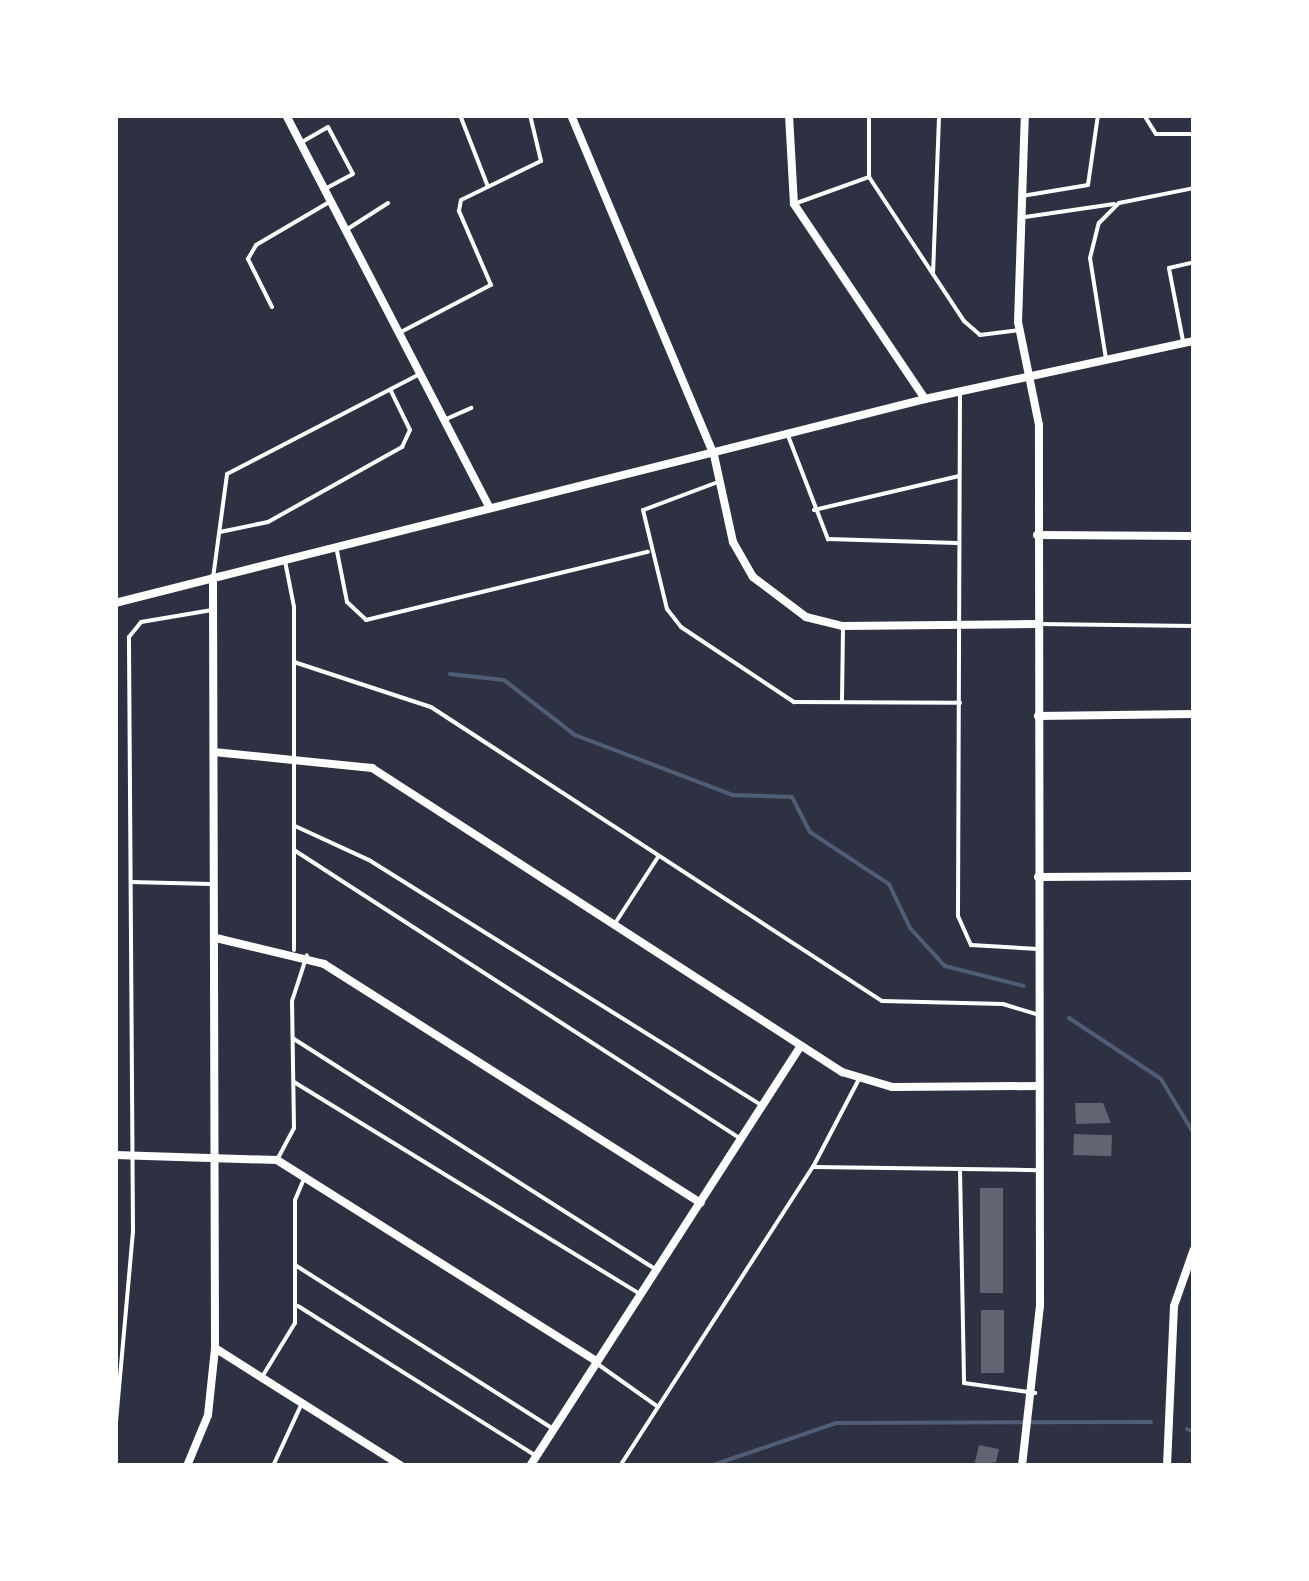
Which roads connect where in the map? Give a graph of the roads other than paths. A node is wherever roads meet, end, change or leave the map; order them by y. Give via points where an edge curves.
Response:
1 (286, 115) edge
2 (460, 115) edge
3 (530, 115) edge
4 (571, 115) edge
5 (789, 115) edge
6 (869, 115) edge
7 (938, 115) edge
8 (1025, 115) edge
9 (1098, 115) edge
10 (1144, 115) edge
11 (1194, 134) edge
12 (300, 142) junction
13 (869, 178) junction
14 (488, 187) junction
15 (1194, 188) edge
16 (325, 189) junction
17 (1022, 196) junction
18 (331, 202) junction
19 (388, 203) dead end
20 (1119, 203) junction
21 (794, 204) junction
22 (1021, 218) junction
23 (346, 230) junction
24 (1194, 262) edge
25 (933, 274) junction
26 (272, 307) dead end
27 (1019, 330) junction
28 (399, 333) junction
29 (1194, 341) edge
30 (1184, 344) junction
31 (1106, 360) junction
32 (420, 374) junction
33 (1025, 376) junction
34 (390, 390) junction
35 (960, 391) junction
36 (926, 399) junction
37 (471, 408) dead end
38 (444, 420) junction
39 (787, 433) junction
40 (714, 456) junction
41 (959, 476) junction
42 (718, 482) junction
43 (489, 506) junction
44 (814, 510) junction
45 (220, 532) junction
46 (1037, 536) junction
47 (1194, 536) edge
48 (958, 543) junction
49 (336, 546) junction
50 (649, 552) junction
51 (285, 560) junction
52 (213, 578) junction
53 (115, 602) edge
54 (214, 609) junction
55 (1036, 624) junction
56 (961, 625) junction
57 (843, 626) junction
58 (1194, 626) edge
59 (294, 662) junction
60 (960, 702) junction
61 (842, 703) junction
62 (1194, 714) edge
63 (1038, 716) junction
64 (214, 752) junction
65 (295, 756) junction
66 (295, 826) junction
67 (294, 850) junction
68 (658, 857) junction
69 (1194, 876) edge
70 (1038, 877) junction
71 (131, 882) junction
72 (215, 884) junction
73 (614, 925) junction
74 (216, 938) junction
75 (1039, 949) junction
76 (294, 950) junction
77 (308, 955) junction
78 (1040, 1015) junction
79 (294, 1040) junction
80 (800, 1046) junction
81 (859, 1079) junction
82 (294, 1082) junction
83 (1039, 1086) junction
84 (762, 1106) junction
85 (740, 1139) junction
86 (213, 1152) junction
87 (115, 1155) edge
88 (132, 1155) junction
89 (276, 1160) junction
90 (813, 1167) junction
91 (960, 1170) junction
92 (1038, 1170) junction
93 (306, 1175) junction
94 (700, 1203) junction
95 (1194, 1250) edge
96 (294, 1264) junction
97 (657, 1270) junction
98 (642, 1295) junction
99 (298, 1306) junction
100 (215, 1348) junction
101 (596, 1361) junction
102 (262, 1378) junction
103 (1036, 1393) junction
104 (302, 1403) junction
105 (658, 1407) junction
106 (553, 1429) junction
107 (115, 1434) edge
108 (536, 1456) junction
109 (187, 1466) edge
110 (273, 1466) edge
111 (402, 1466) edge
112 (530, 1466) edge
113 (620, 1466) edge
114 (1022, 1466) edge
115 (1167, 1466) edge

1 - 12 street
2 - 14 lane
3 - 14 lane via 541,161
4 - 40 street
5 - 21 street
6 - 13 lane
7 - 25 lane
8 - 17 street
9 - 17 lane via 1088,185
10 - 11 lane via 1156,134
12 - 16 street
12 - 16 lane via 328,126 352,174
13 - 21 lane
13 - 25 lane
14 - 28 lane via 459,211 491,286
15 - 20 lane
16 - 18 street
17 - 22 street
18 - 23 street
18 - 26 lane via 256,245 248,260
19 - 23 lane
20 - 22 lane
20 - 31 lane via 1099,223 1090,258
21 - 36 street
22 - 27 street
23 - 28 street
24 - 30 lane via 1169,268
25 - 27 lane via 973,332
27 - 33 street
28 - 32 street
29 - 30 street
30 - 31 street
31 - 33 street
32 - 34 lane
32 - 38 street
33 - 35 street
33 - 46 street via 1038,409
34 - 45 lane via 227,474
34 - 45 lane via 410,430 402,448 268,522
35 - 36 street
35 - 41 lane
36 - 39 street
37 - 38 lane
38 - 43 street
39 - 40 street
39 - 44 lane
40 - 42 street
40 - 43 street
41 - 44 lane
41 - 48 lane
42 - 50 lane via 646,504
42 - 57 street via 753,577 806,616
43 - 49 street
44 - 48 lane via 837,544
45 - 52 lane
46 - 47 street
46 - 55 street
48 - 56 lane
49 - 50 lane via 347,602 366,620
49 - 51 street
50 - 61 lane via 681,627 794,702
51 - 52 street
51 - 59 lane
52 - 53 street
52 - 54 street
54 - 64 street
54 - 71 lane via 141,622 129,637
55 - 56 street
55 - 58 lane
55 - 63 street
56 - 57 street
56 - 60 lane
57 - 61 lane
59 - 65 lane
59 - 68 lane via 430,706
60 - 61 lane
60 - 75 lane via 960,930 979,947
62 - 63 street
63 - 70 street
64 - 65 street
64 - 72 street
65 - 66 lane
65 - 73 street via 372,768
66 - 67 lane
66 - 84 lane via 370,860
67 - 76 lane
67 - 85 lane
68 - 73 lane
68 - 78 lane via 882,1001 1003,1004
69 - 70 street
70 - 75 street
71 - 72 lane
71 - 88 lane
72 - 74 street
73 - 80 street
74 - 76 street
74 - 86 street
75 - 78 street
76 - 77 street
77 - 79 lane via 294,984
77 - 94 street
78 - 83 street
79 - 82 lane
79 - 97 lane
80 - 81 street
80 - 84 street
81 - 83 street via 892,1087
81 - 90 lane
82 - 89 lane via 294,1128
82 - 98 lane
83 - 92 street
84 - 85 street
85 - 94 street
86 - 88 street
86 - 89 street
86 - 100 street
87 - 88 street
88 - 107 lane via 129,1326
89 - 93 street
90 - 91 lane
90 - 105 lane
91 - 92 lane
91 - 103 lane via 964,1383
92 - 103 street
93 - 96 lane via 295,1200
93 - 101 street
94 - 97 street
95 - 115 street via 1174,1306
96 - 99 lane
96 - 106 lane
97 - 98 street
98 - 101 street
99 - 102 lane
99 - 108 lane
100 - 102 street
100 - 109 street via 208,1415
101 - 105 lane
101 - 106 street
102 - 104 street
103 - 114 street
104 - 110 lane
104 - 111 street
105 - 113 lane
106 - 108 street
108 - 112 street

